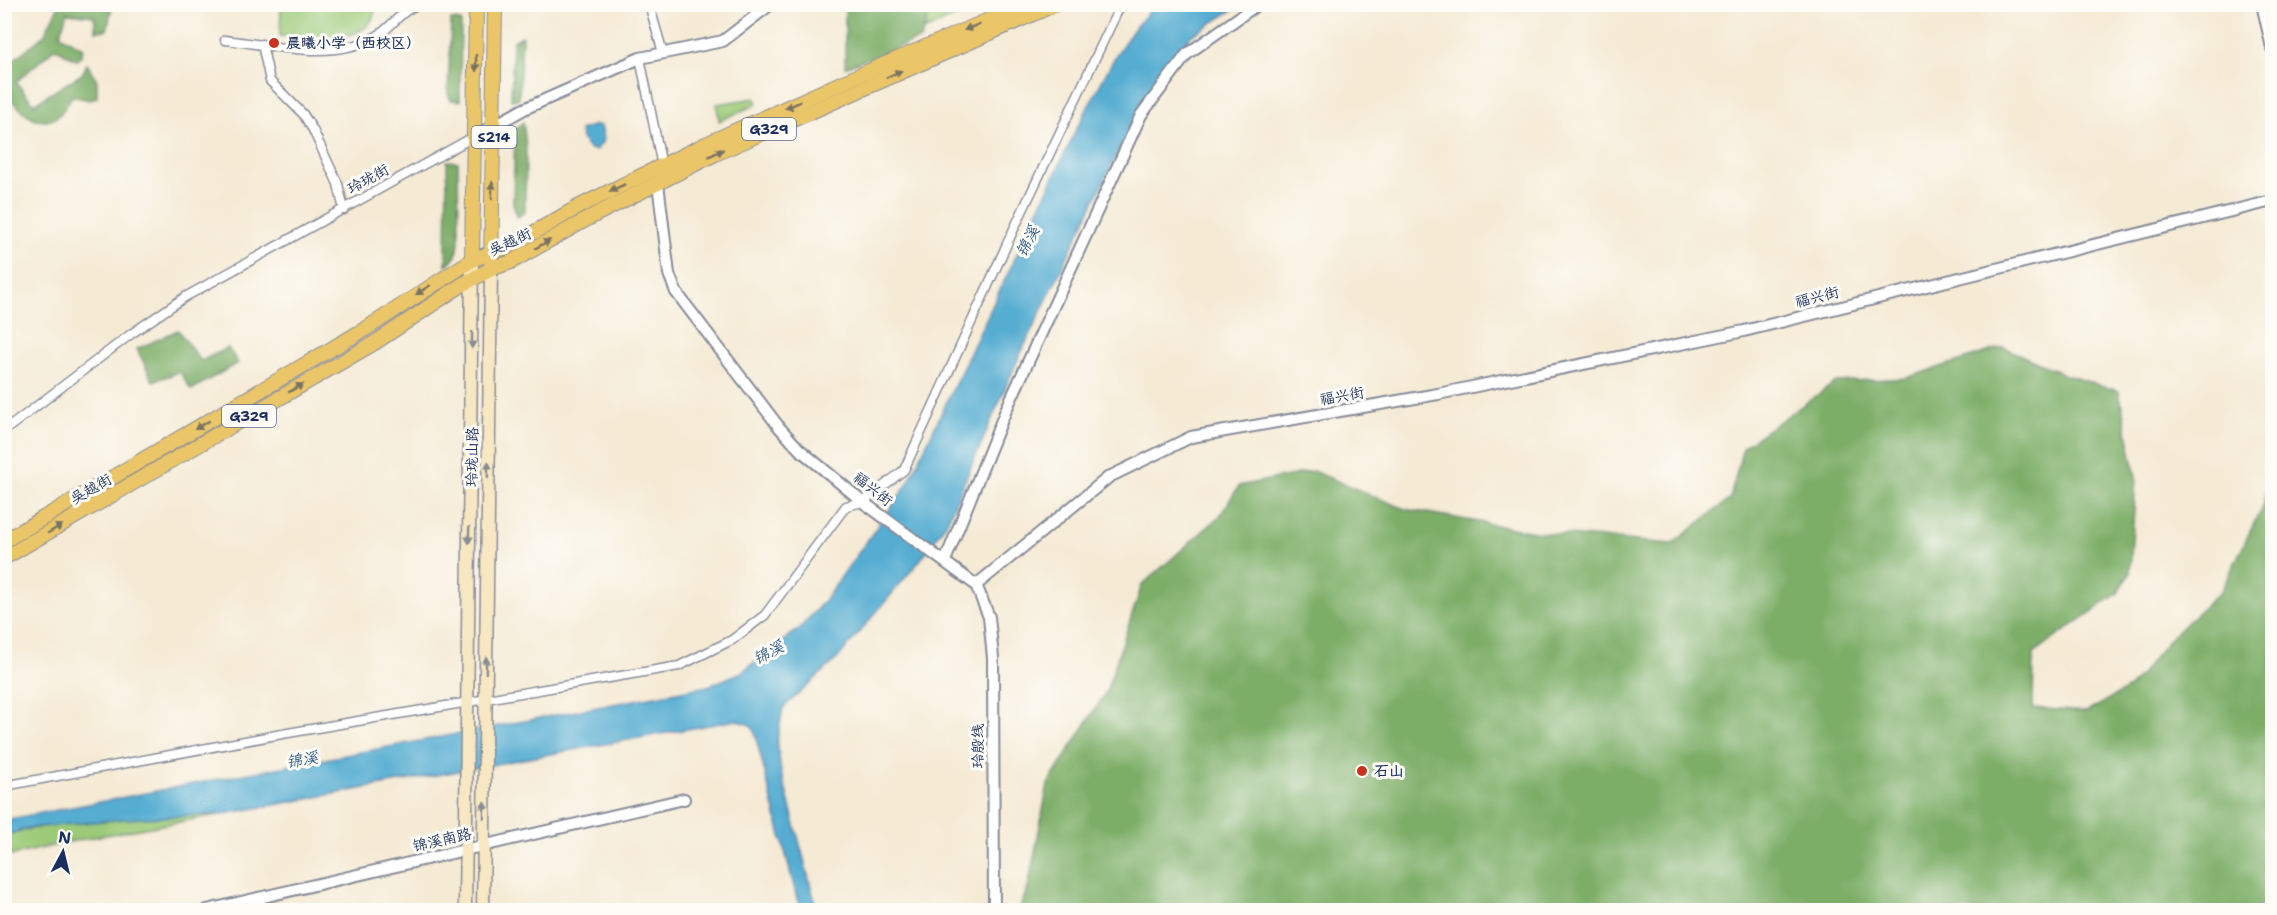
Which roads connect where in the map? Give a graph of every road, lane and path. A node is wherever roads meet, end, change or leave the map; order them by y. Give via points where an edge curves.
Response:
1 (422, 4) edge
2 (476, 4) edge
3 (495, 4) edge
4 (649, 4) edge
5 (771, 4) edge
6 (1026, 4) edge
7 (1056, 4) edge
8 (1121, 4) edge
9 (1258, 4) edge
10 (2262, 4) edge
11 (225, 40) dead end
12 (262, 44) junction
13 (2272, 48) edge
14 (663, 53) junction
15 (640, 58) junction
16 (494, 124) junction
17 (475, 136) junction
18 (662, 166) junction
19 (658, 183) junction
20 (2272, 201) edge
21 (344, 210) junction
22 (491, 253) junction
23 (472, 260) junction
24 (491, 269) junction
25 (472, 279) junction
26 (4, 431) edge
27 (863, 502) junction
28 (4, 541) edge
29 (4, 558) edge
30 (945, 561) junction
31 (976, 585) junction
32 (485, 701) junction
33 (467, 704) junction
34 (4, 786) edge
35 (684, 799) dead end
36 (483, 846) junction
37 (466, 850) junction
38 (259, 898) junction
39 (207, 910) edge
40 (259, 910) edge
41 (465, 910) edge
42 (483, 910) edge
43 (994, 910) edge

1 - 12 street via 400,14 378,35 358,44 322,50
2 -> 17 main road, 玲珑山路 / S214
3 - 16 main road, 玲珑山路 / S214
4 - 14 street
5 - 14 street, 玲珑街 via 723,41
6 -> 18 main road, 吴越街 / G329 via 841,83
19 -> 7 main road, 吴越街 / G329 via 845,94
8 - 27 street via 904,470
9 - 30 street via 1186,54 1141,115 1006,410
10 - 13 street
11 - 12 street
12 - 21 street via 270,81 303,114 313,130 338,184
14 - 15 street, 玲珑街
15 - 16 street, 玲珑街
15 - 18 street
16 - 17 street, 玲珑街
22 -> 16 main road, 玲珑山路 / S214
17 - 21 street, 玲珑街
17 - 23 main road, 玲珑山路 / S214
18 -> 22 main road, 吴越街 / G329
24 -> 19 main road, 吴越街 / G329
19 - 27 street, 福兴街 via 669,274 676,292 779,427 799,449
20 - 31 street, 福兴街 via 1744,331 1438,394 1191,437 1109,477
21 - 26 street, 玲珑街 via 185,297
22 - 23 main road, 吴越街 / G329
22 - 24 main road, 玲珑山路 / S214
23 - 25 main road, 玲珑山路
23 -> 28 main road, 吴越街 / G329 via 367,328
24 - 25 main road, 吴越街 / G329
32 -> 24 main road, 玲珑山路
29 -> 25 main road, 吴越街 / G329 via 376,342
25 -> 33 main road, 玲珑山路
27 - 30 street, 福兴街
27 - 32 street via 846,506 765,615 732,640 679,666
30 - 31 street, 福兴街
31 - 43 street, 玲殷线 via 989,617 993,658
32 - 33 street
36 -> 32 main road, 玲珑山路
33 - 34 street
33 - 37 main road, 玲珑山路
35 - 36 street, 锦溪南路
36 - 37 street, 锦溪南路
36 - 42 main road, 玲珑山路
37 - 38 street, 锦溪南路
37 - 41 main road, 玲珑山路
38 - 39 street, 锦溪南路
38 - 40 street

